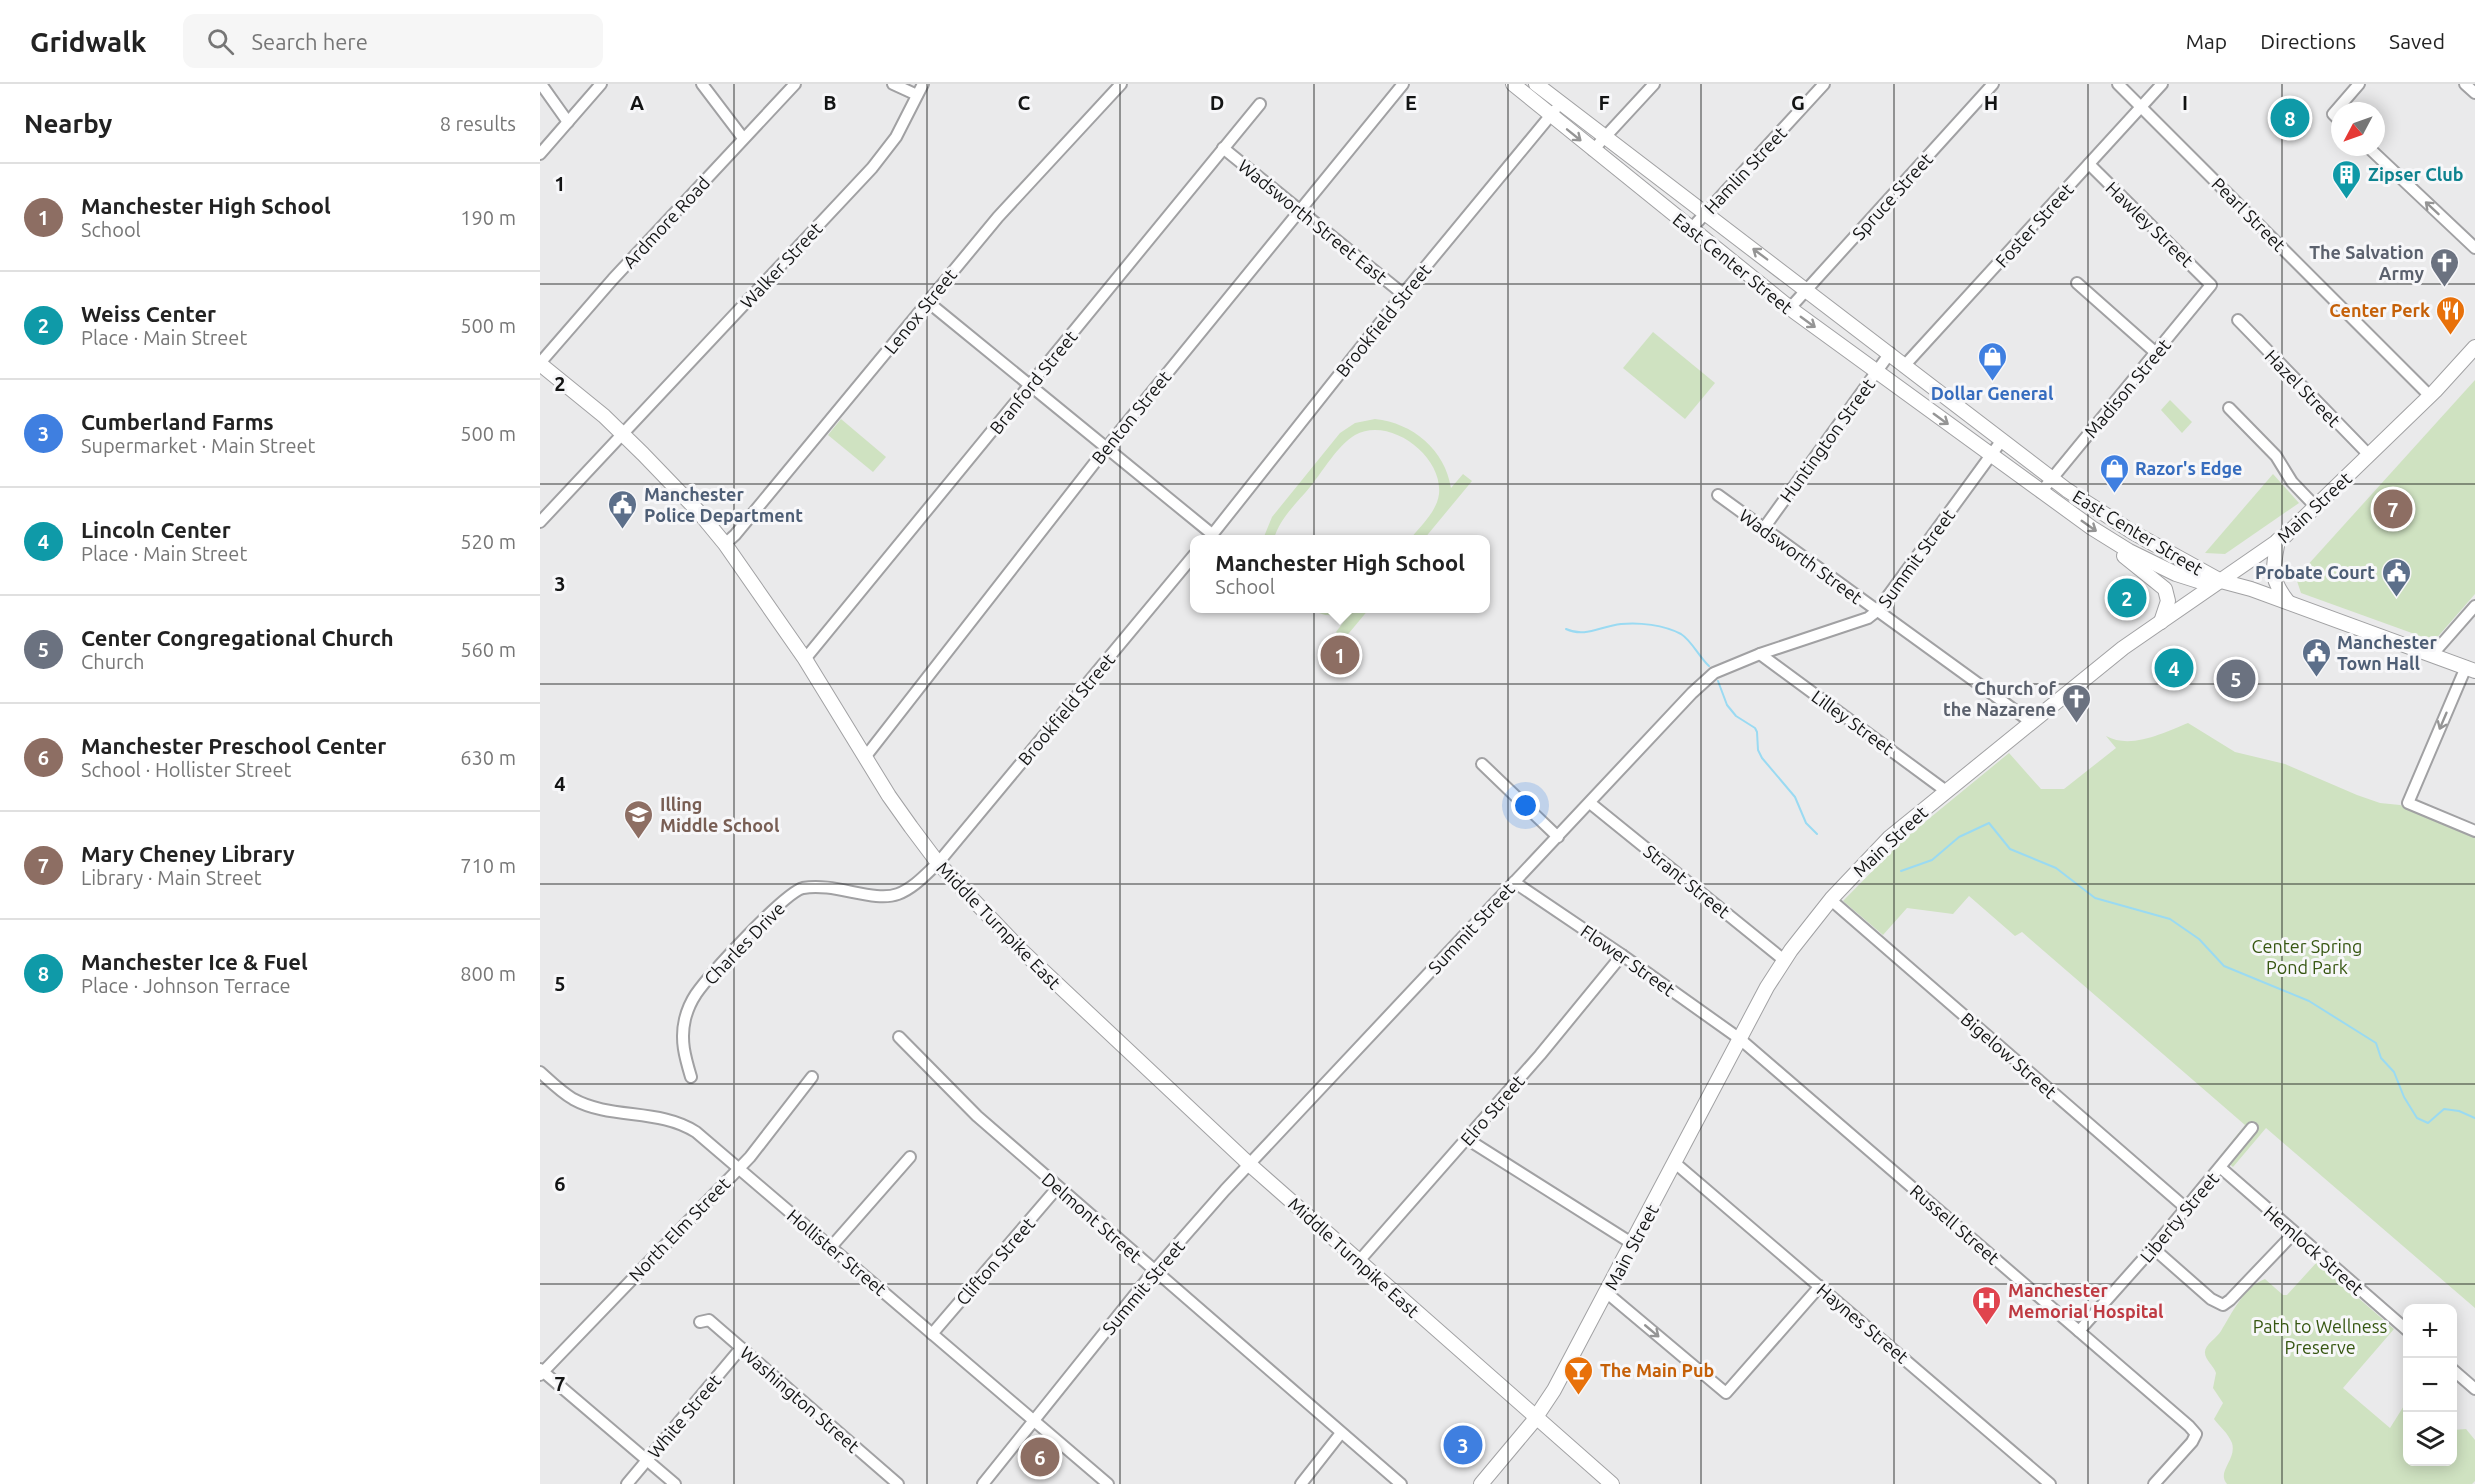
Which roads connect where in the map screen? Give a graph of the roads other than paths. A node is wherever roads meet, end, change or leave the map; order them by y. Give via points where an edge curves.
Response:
1 (541, 84) edge
2 (601, 84) edge
3 (702, 84) edge
4 (795, 84) edge
5 (893, 84) edge
6 (923, 84) edge
7 (1121, 84) edge
8 (1403, 84) edge
9 (1513, 84) edge
10 (1536, 84) edge
11 (1654, 84) edge
12 (1824, 84) edge
13 (1993, 84) edge
14 (2118, 84) edge
15 (2162, 84) edge
16 (2359, 84) edge
17 (2464, 84) edge
18 (2475, 93) edge
19 (917, 95) junction
20 (1561, 102) junction
21 (2347, 102) edge
22 (1260, 104) dead end
23 (2142, 106) junction
24 (1550, 115) junction
25 (568, 122) junction
26 (1606, 137) junction
27 (743, 138) junction
28 (1223, 148) junction
29 (1593, 150) junction
30 (540, 154) edge
31 (2378, 156) edge
32 (2089, 164) junction
33 (1300, 208) junction
34 (1705, 213) junction
35 (1691, 229) junction
36 (2475, 248) edge
37 (2077, 283) dead end
38 (2211, 284) joint
39 (1806, 290) junction
40 (1403, 294) junction
41 (928, 302) junction
42 (1790, 308) junction
43 (2238, 321) dead end
44 (2475, 347) edge
45 (1890, 353) junction
46 (2156, 353) junction
47 (540, 364) edge
48 (1905, 365) junction
49 (1876, 372) junction
50 (1031, 384) junction
51 (2430, 396) junction
52 (2229, 408) dead end
53 (622, 434) junction
54 (2001, 440) junction
55 (1107, 447) junction
56 (1990, 455) junction
57 (2369, 456) junction
58 (2052, 479) junction
59 (2041, 492) junction
60 (1718, 495) dead end
61 (2316, 507) junction
62 (540, 522) edge
63 (2118, 524) junction
64 (1764, 528) junction
65 (1208, 535) edge
66 (1212, 535) edge
67 (2109, 539) junction
68 (2278, 540) junction
69 (725, 544) junction
70 (1190, 560) edge
71 (2221, 581) junction
72 (2288, 602) junction
73 (2475, 606) edge
74 (1877, 611) junction
75 (2161, 622) junction
76 (1760, 654) junction
77 (2432, 655) junction
78 (805, 659) junction
79 (2470, 669) edge
80 (2031, 722) junction
81 (866, 756) junction
82 (1482, 764) dead end
83 (1946, 791) junction
84 (1590, 803) junction
85 (2475, 831) edge
86 (1558, 837) junction
87 (938, 863) junction
88 (1514, 882) junction
89 (1831, 900) junction
90 (1622, 955) junction
91 (1784, 960) junction
92 (899, 1037) dead end
93 (1740, 1039) junction
94 (540, 1072) edge
95 (691, 1077) dead end
96 (812, 1077) dead end
97 (2253, 1128) dead end
98 (1467, 1139) junction
99 (910, 1157) dead end
100 (1675, 1163) junction
101 (1249, 1164) junction
102 (2221, 1168) junction
103 (738, 1169) junction
104 (1058, 1187) junction
105 (2187, 1209) junction
106 (2294, 1233) junction
107 (1633, 1244) junction
108 (831, 1247) junction
109 (2153, 1248) junction
110 (1359, 1261) junction
111 (1154, 1272) junction
112 (1820, 1286) junction
113 (1607, 1293) junction
114 (700, 1322) dead end
115 (2403, 1327) edge
116 (2079, 1331) junction
117 (932, 1334) junction
118 (741, 1348) junction
119 (541, 1372) edge
120 (2457, 1373) edge
121 (2475, 1389) edge
122 (1536, 1418) junction
123 (1034, 1421) junction
124 (1341, 1433) junction
125 (647, 1460) junction
126 (627, 1484) edge
127 (675, 1484) edge
128 (898, 1484) edge
129 (983, 1484) edge
130 (1108, 1484) edge
131 (1301, 1484) edge
132 (1401, 1484) edge
133 (1481, 1484) edge
134 (1612, 1484) edge
135 (2050, 1484) edge
136 (2154, 1484) edge

1 - 25 street
2 - 25 street
3 - 27 street
4 - 27 street, Ardmore Road
5 - 19 street
6 - 19 street, Walker Street
7 - 41 street, Lenox Street via 998,217
8 - 33 street, Benton Street
9 - 24 main road, East Center Street
10 - 20 main road, East Center Street
11 - 26 street
12 - 34 street, Hamlin Street
13 - 39 street, Spruce Street
14 - 23 street, Pearl Street
15 - 23 street, Foster Street
16 - 21 street
17 - 18 street
19 - 53 street, Walker Street via 896,136 872,168
20 - 24 street, Brookfield Street
20 - 26 main road, East Center Street
22 - 28 street, Branford Street
23 - 32 street, Foster Street
23 - 51 street, Pearl Street
24 -> 29 main road, East Center Street
24 - 40 street, Brookfield Street
25 - 30 street
26 - 29 street
26 - 34 main road, East Center Street
27 - 47 street, Ardmore Road
28 - 33 street, Wadsworth Street East
28 - 50 street, Branford Street
29 - 35 main road, East Center Street
36 -> 31 street
32 - 38 street, Hawley Street
32 - 48 street, Foster Street
33 - 40 street, Wadsworth Street East
33 - 55 street, Benton Street
34 - 35 street, Hamlin Street
39 -> 34 main road, East Center Street
35 - 42 main road, East Center Street
37 - 46 street
38 - 46 street, Madison Street
39 - 42 street, Spruce Street
39 - 45 main road, East Center Street
40 - 66 street, Brookfield Street
41 - 50 street
41 - 69 street, Lenox Street
42 -> 49 main road, East Center Street
43 - 57 street, Hazel Street
44 - 51 main road, Main Street
45 - 48 main road, East Center Street
45 - 49 street, Huntington Street
46 - 58 street, Madison Street
47 - 53 main road, Middle Turnpike East
48 - 54 main road, East Center Street
49 -> 56 main road, East Center Street
49 - 64 street, Huntington Street
50 - 55 street
50 - 78 street, Branford Street
51 - 57 main road, Main Street
52 - 61 street via 2276,456 2292,482
53 - 62 street, Walker Street
53 - 69 main road, Middle Turnpike East via 669,479
54 - 56 street, Summit Street
54 - 58 main road, East Center Street
55 - 65 street
55 - 81 street, Benton Street
56 - 59 main road, East Center Street
56 - 74 street, Summit Street
57 - 61 main road, Main Street
58 - 59 street, Madison Street
58 - 63 main road, East Center Street
59 -> 67 main road, East Center Street
60 - 64 street, Wadsworth Street
61 - 68 main road, Main Street
63 - 67 main road
63 - 71 main road, East Center Street
64 - 74 street, Wadsworth Street
67 - 71 main road, East Center Street via 2176,574 2199,581
67 - 75 main road via 2165,589 2168,601
68 - 71 main road, Main Street
68 - 72 main road via 2273,574 2277,588
69 - 78 main road, Middle Turnpike East
70 - 87 street, Brookfield Street
71 - 72 main road
71 - 75 main road, Main Street
72 - 77 main road
73 - 77 street
74 - 76 street, Summit Street via 1868,618
74 - 80 street, Wadsworth Street
75 - 80 main road, Main Street
76 - 83 street, Lilley Street
76 - 84 street, Summit Street via 1712,675
77 - 79 main road
78 - 81 main road, Middle Turnpike East
79 -> 85 street via 2408,803
80 - 83 main road, Main Street
81 - 87 main road, Middle Turnpike East via 889,796
82 - 86 street
83 - 89 main road, Main Street via 1881,845
84 - 86 street, Summit Street
84 - 91 street, Strant Street
86 - 88 street, Summit Street
87 - 95 street, Charles Drive via 898,894 884,896 829,886 801,888 774,907 695,995 685,1018 682,1047
87 - 101 main road, Middle Turnpike East via 1021,950
88 - 90 street, Flower Street
88 - 101 street, Summit Street
89 - 91 main road, Main Street
89 - 105 street, Bigelow Street
90 - 93 street, Flower Street
90 - 98 street, Elro Street
91 - 93 main road, Main Street
92 - 104 street, Delmont Street via 976,1116
93 - 100 main road, Main Street
93 - 116 street, Russell Street
94 - 103 street, Hollister Street via 573,1099 593,1107 683,1124
96 - 103 street, North Elm Street
97 - 102 street, Liberty Street
98 - 107 street
98 - 110 street, Elro Street
99 - 108 street
100 - 107 main road, Main Street
100 - 112 street, Haynes Street
101 - 110 main road, Middle Turnpike East
101 - 111 street, Summit Street
102 - 105 street, Liberty Street
102 - 106 street, Hemlock Street
103 - 108 street, Hollister Street
103 - 119 street, North Elm Street
104 - 111 street, Delmont Street
104 - 117 street, Clifton Street
105 - 109 street, Liberty Street
106 - 109 street via 2223,1305
106 - 115 street, Hemlock Street
107 - 113 main road, Main Street
108 - 117 street, Hollister Street
109 - 116 street, Liberty Street
110 - 122 main road, Middle Turnpike East
111 - 123 street, Summit Street
111 - 124 street, Delmont Street
113 -> 112 street via 1726,1393
112 - 135 street, Haynes Street
113 - 122 main road, Main Street
114 - 118 street, Washington Street via 709,1320
116 - 136 street, Russell Street via 2196,1434
117 - 123 street, Hollister Street
118 - 125 street, White Street
118 - 128 street, Washington Street
119 - 125 street
120 - 121 street
122 - 133 main road, Main Street
122 - 134 main road, Middle Turnpike East
123 - 129 street, Summit Street
123 - 130 street, Hollister Street
124 - 131 street
124 - 132 street, Delmont Street
125 - 126 street, White Street
125 - 127 street

